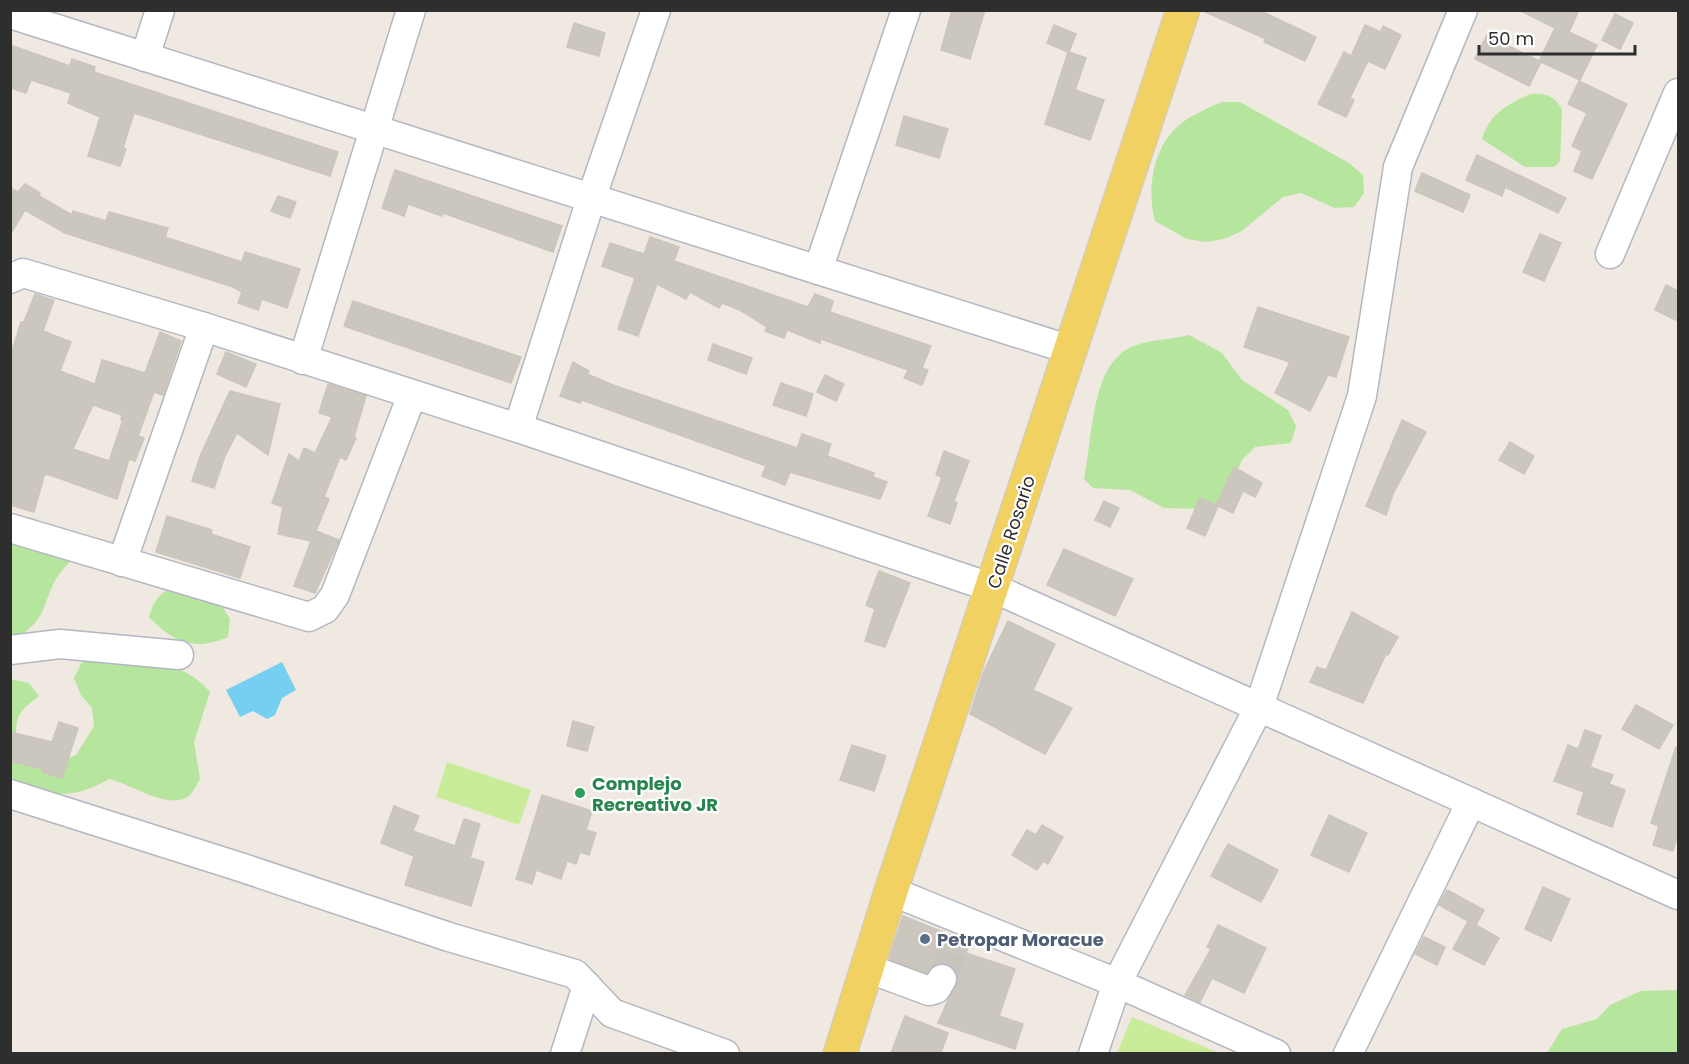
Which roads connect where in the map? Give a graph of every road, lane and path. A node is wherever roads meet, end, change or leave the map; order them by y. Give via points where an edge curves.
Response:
1 (160, 10) edge
2 (411, 10) edge
3 (656, 10) edge
4 (906, 10) edge
5 (1183, 10) edge
6 (1463, 10) edge
7 (10, 14) edge
8 (146, 57) junction
9 (1678, 93) edge
10 (373, 131) junction
11 (591, 199) junction
12 (1610, 254) dead end
13 (818, 270) junction
14 (10, 279) edge
15 (204, 327) junction
16 (1071, 350) junction
17 (303, 360) junction
18 (412, 395) junction
19 (518, 428) junction
20 (10, 528) edge
21 (122, 562) junction
22 (993, 588) junction
23 (10, 650) edge
24 (178, 655) dead end
25 (1259, 707) junction
26 (10, 794) edge
27 (1471, 802) junction
28 (891, 891) junction
29 (1678, 896) edge
30 (867, 968) junction
31 (942, 979) dead end
32 (1117, 983) junction
33 (587, 986) junction
34 (566, 1053) edge
35 (725, 1053) edge
36 (840, 1053) edge
37 (1093, 1053) edge
38 (1276, 1053) edge
39 (1348, 1053) edge

1 - 8 street
2 - 10 street
3 - 11 street
4 - 13 street
5 - 16 main road, Calle Rosario
6 - 25 street via 1398,167 1362,396
7 - 8 street
8 - 10 street
9 - 12 street
10 - 11 street
10 - 17 street
11 - 13 street
11 - 19 street
13 - 16 street
14 - 15 street via 23,273
15 - 17 street
15 - 21 street
16 - 22 main road, Calle Rosario
17 - 18 street
18 - 19 street
18 - 21 street via 335,595 325,609 309,617
19 - 22 street
20 - 21 street
22 - 25 street
22 - 28 main road, Calle Rosario
23 - 24 street via 60,644
25 - 27 street
25 - 32 street
26 - 33 street via 449,938 575,974
27 - 29 street
27 - 39 street
28 - 30 main road, Calle Rosario
28 - 32 street via 960,929
30 - 31 street via 929,991 936,989
30 - 36 main road, Calle Rosario
32 - 37 street
32 - 38 street
33 - 34 street
33 - 35 street via 612,1013

